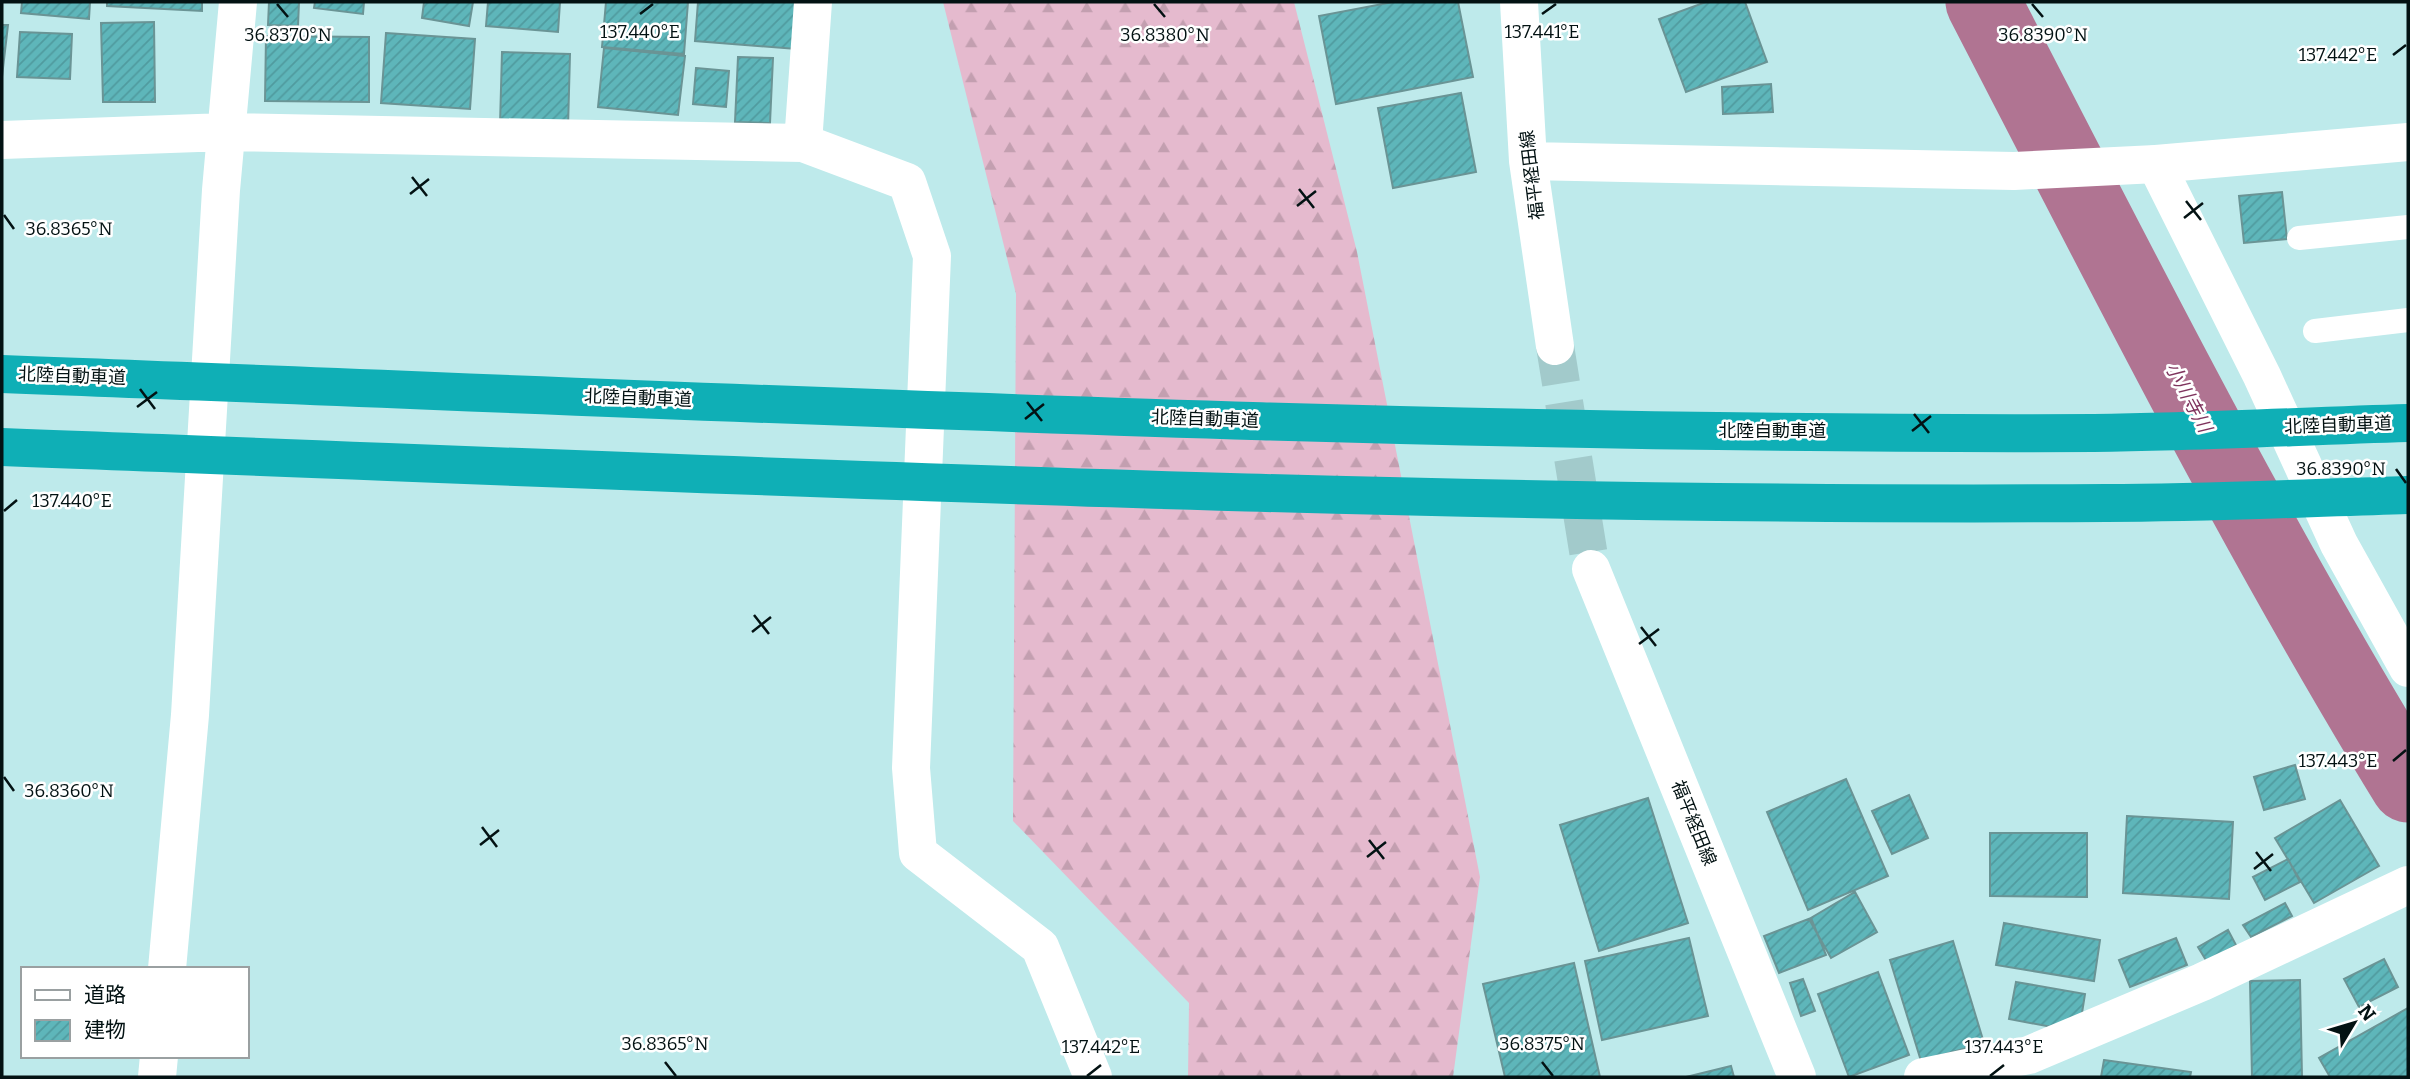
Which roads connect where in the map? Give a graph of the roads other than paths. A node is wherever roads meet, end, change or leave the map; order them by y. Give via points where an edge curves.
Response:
1 (238, 2) edge
2 (813, 2) edge
3 (1518, 2) edge
4 (226, 132) junction
5 (2, 140) edge
6 (2408, 142) edge
7 (803, 143) junction
8 (1528, 161) junction
9 (2156, 164) junction
10 (2408, 227) edge
11 (2299, 238) dead end
12 (2408, 320) edge
13 (2315, 331) dead end
14 (1556, 346) tunnel mouth
15 (2, 374) edge
16 (2408, 423) edge
17 (2, 447) edge
18 (2408, 495) edge
19 (1591, 569) tunnel mouth
20 (2408, 668) edge
21 (2408, 885) edge
22 (167, 967) edge
23 (159, 1058) edge
24 (157, 1077) edge
25 (1093, 1077) edge
26 (1797, 1077) edge
27 (1923, 1077) edge

1 - 4 street
2 - 7 street
3 - 8 street, 福平経田線
4 - 5 street
4 - 7 street
4 - 22 street via 190,715
6 - 9 street
7 - 25 street via 907,182 932,256 911,768 918,853 1040,947
8 - 9 street via 2014,171
8 - 14 street, 福平経田線
9 - 20 street via 2262,376 2339,544
10 - 11 lane
12 - 13 lane
15 - 16 highway, 北陸自動車道 via 1299,423 2100,433
17 - 18 highway via 1284,495 2111,503
19 - 26 street, 福平経田線
21 - 27 street via 2202,982 2029,1055
23 - 24 street

